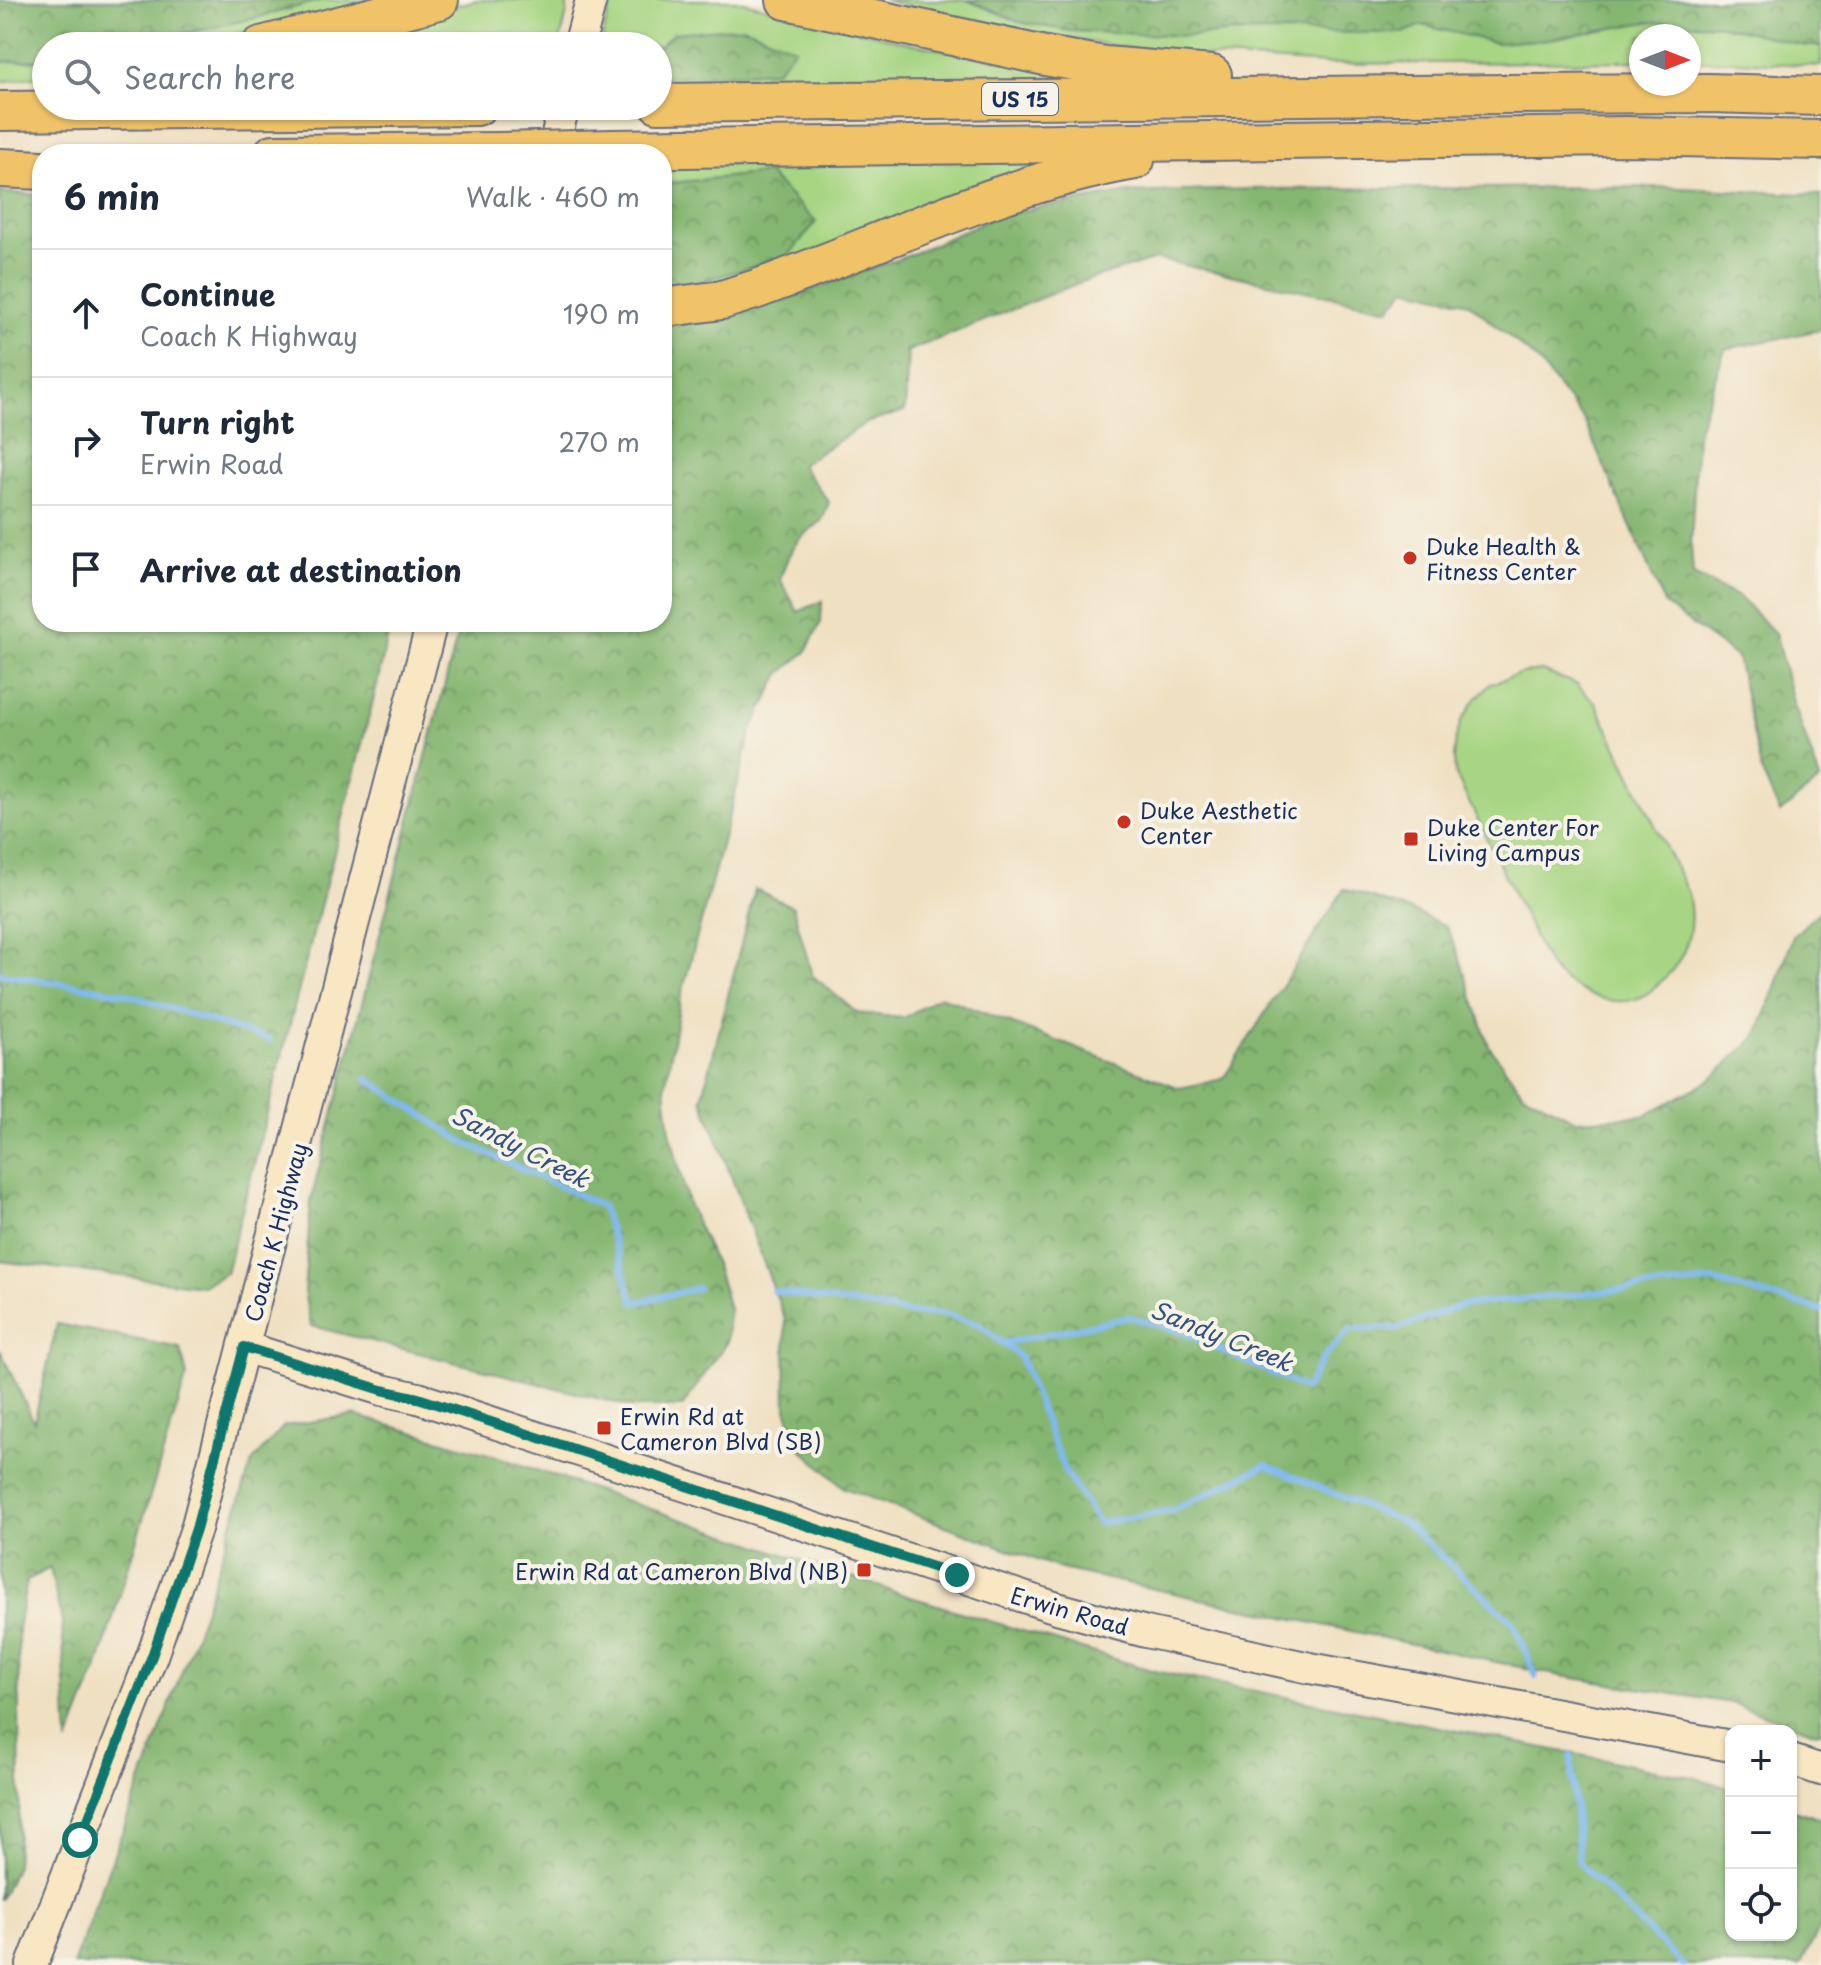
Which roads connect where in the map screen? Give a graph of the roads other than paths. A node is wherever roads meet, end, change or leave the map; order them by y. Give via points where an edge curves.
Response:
1 (439, 0) edge
2 (591, 0) edge
3 (786, 0) edge
4 (315, 32) edge
5 (583, 32) edge
6 (32, 89) edge
7 (0, 92) edge
8 (1381, 96) junction
9 (1821, 96) edge
10 (672, 103) edge
11 (0, 111) edge
12 (32, 111) edge
13 (560, 120) edge
14 (1257, 140) junction
15 (1821, 140) edge
16 (554, 144) edge
17 (672, 148) edge
18 (0, 157) edge
19 (32, 157) edge
20 (0, 168) edge
21 (32, 170) edge
22 (672, 307) edge
23 (429, 632) edge
24 (244, 1347) junction
25 (1725, 1745) edge
26 (1797, 1762) edge
27 (1821, 1770) edge
28 (32, 1965) edge

1 - 4 highway
2 - 5 main road
3 - 8 highway via 1090,64 1245,77
6 - 7 highway
8 - 9 highway, US 15
8 - 10 highway, US 15
11 - 12 highway
13 - 16 main road
14 - 15 highway, US 15
14 - 17 highway, US 15, bridge
14 - 22 highway via 1035,183 757,289
18 - 19 highway
20 - 21 highway
23 - 24 main road, Coach K Highway
24 - 25 main road, Erwin Road via 1146,1632
24 - 28 main road, Coach K Highway via 191,1544
26 - 27 main road

